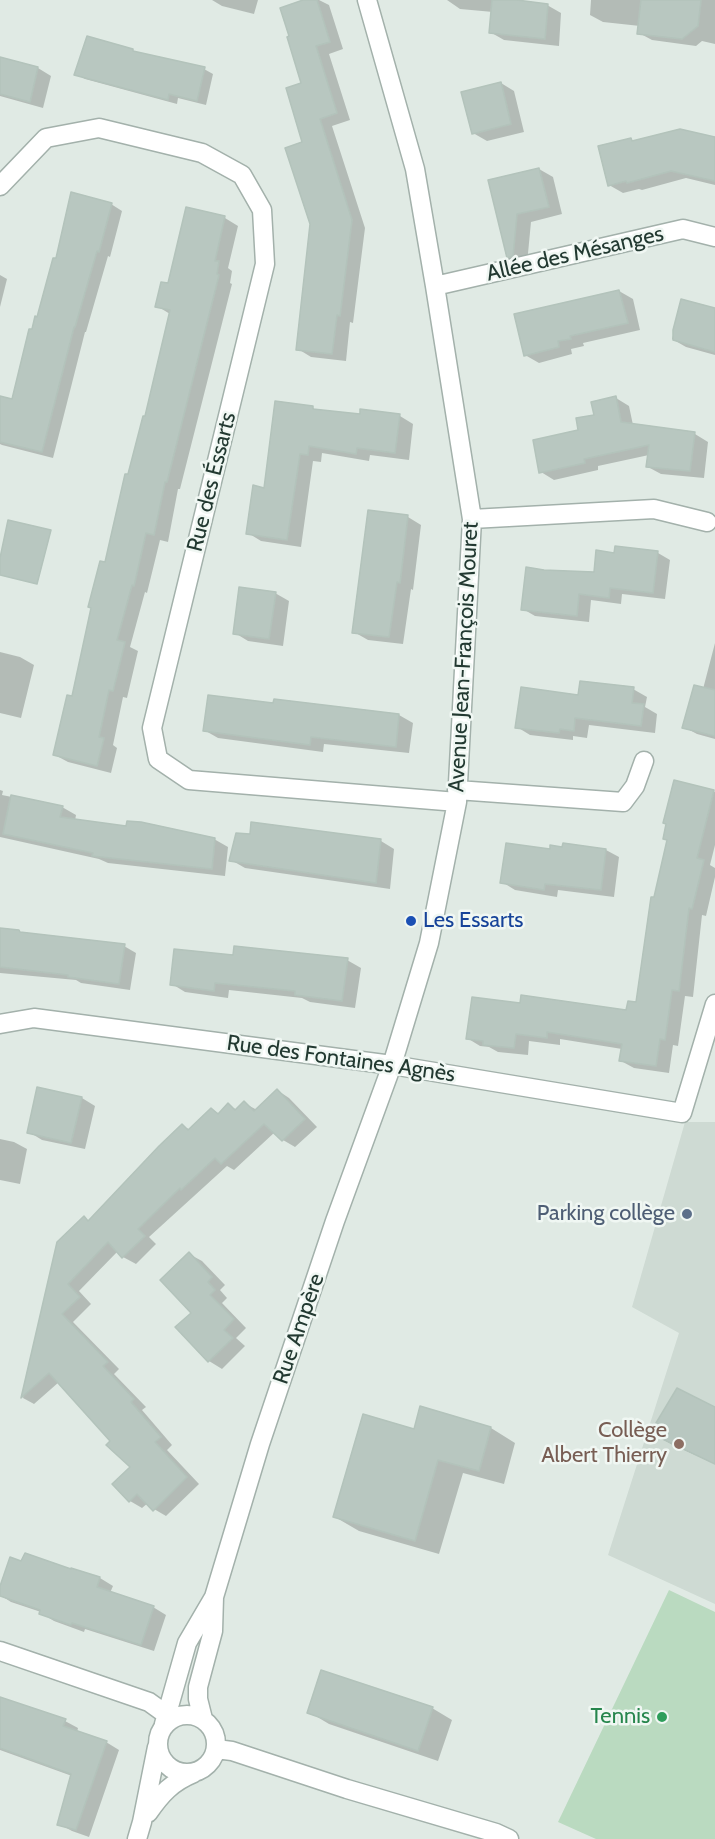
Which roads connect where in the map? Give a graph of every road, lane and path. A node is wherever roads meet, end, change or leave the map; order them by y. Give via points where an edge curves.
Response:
1 (367, 0) edge
2 (0, 186) edge
3 (715, 237) edge
4 (435, 286) junction
5 (472, 519) junction
6 (706, 522) dead end
7 (644, 761) dead end
8 (457, 796) junction
9 (715, 1004) edge
10 (0, 1024) edge
11 (392, 1065) junction
12 (214, 1597) junction
13 (0, 1651) edge
14 (203, 1719) junction
15 (164, 1726) junction
16 (216, 1749) junction
17 (201, 1770) junction
18 (140, 1831) edge
19 (509, 1839) edge

1 - 4 street, Avenue Jean-François Mouret via 415,169
2 - 8 street, Rue des Éssarts via 46,138 99,128 202,153 242,175 262,210 265,264 152,728 158,759 189,780
3 - 4 street, Allée des Mésanges via 683,229
4 - 5 street, Avenue Jean-François Mouret
5 - 6 street via 654,509
5 - 8 street, Avenue Jean-François Mouret
7 - 8 street, Rue des Éssarts via 635,786 623,802
8 - 11 street, Avenue Jean-François Mouret via 429,943
9 - 11 street, Rue des Fontaines Agnès via 682,1113
10 - 11 street, Rue des Fontaines Agnès via 34,1018
11 - 12 street, Rue Ampère via 260,1444
12 - 14 street, Rue Ampère via 213,1630 198,1687
12 - 15 street, Rue Ampère via 187,1643
13 - 15 street via 149,1702
14 - 15 street via 183,1714
14 - 16 street via 215,1735
15 - 17 street via 159,1753 164,1762 181,1773
15 - 18 street, Rue Ampère
16 - 17 street via 209,1764
16 - 19 street
17 - 18 street, Rue Ampère via 176,1781 161,1794

